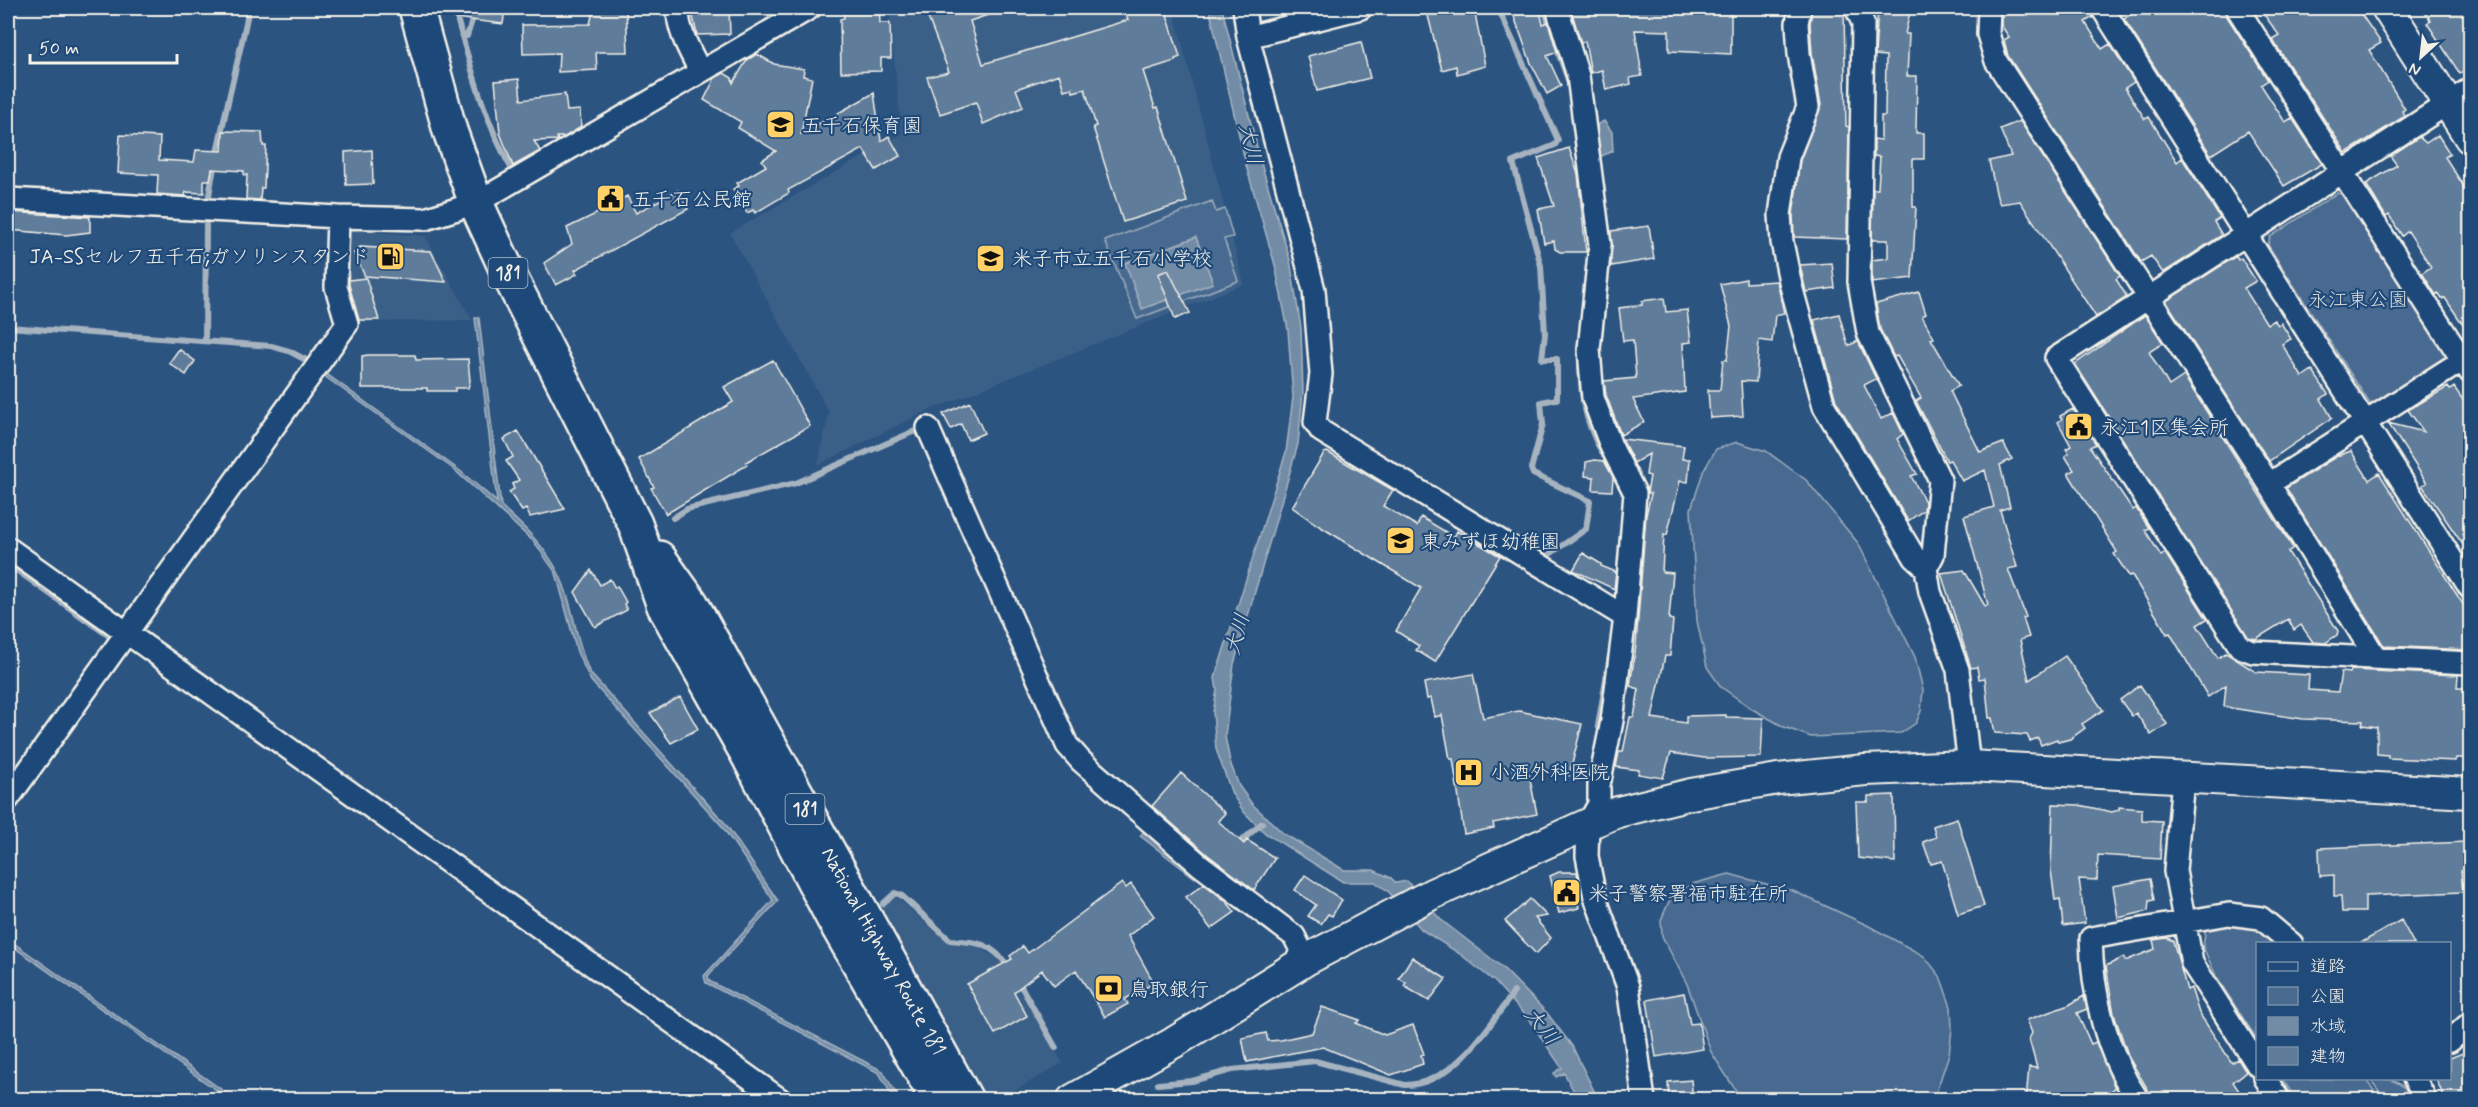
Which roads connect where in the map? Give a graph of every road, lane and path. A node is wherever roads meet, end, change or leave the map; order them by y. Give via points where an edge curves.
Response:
1 (416, 8) edge
2 (678, 8) edge
3 (810, 8) edge
4 (1244, 8) edge
5 (1361, 8) edge
6 (1557, 8) edge
7 (1800, 8) edge
8 (1856, 8) edge
9 (1989, 8) edge
10 (2102, 8) edge
11 (2237, 8) edge
12 (2388, 8) edge
13 (1248, 37) junction
14 (700, 71) junction
15 (2459, 96) edge
16 (2470, 138) edge
17 (2341, 172) junction
18 (8, 199) edge
19 (476, 203) junction
20 (338, 217) junction
21 (2246, 233) junction
22 (2148, 297) junction
23 (2467, 366) edge
24 (2366, 423) junction
25 (928, 428) dead end
26 (2268, 484) junction
27 (635, 524) junction
28 (8, 548) edge
29 (1926, 568) junction
30 (2470, 588) edge
31 (1625, 616) junction
32 (126, 632) junction
33 (2376, 658) junction
34 (2470, 663) edge
35 (1969, 766) junction
36 (2183, 778) junction
37 (2470, 794) edge
38 (8, 799) edge
39 (1588, 824) junction
40 (2183, 921) junction
41 (2290, 942) edge
42 (1306, 960) junction
43 (2470, 1023) edge
44 (2451, 1040) edge
45 (2256, 1063) edge
46 (2266, 1080) edge
47 (2415, 1080) edge
48 (2129, 1096) edge
49 (781, 1100) edge
50 (938, 1100) edge
51 (966, 1100) edge
52 (1072, 1100) edge
53 (1644, 1100) edge
54 (2279, 1100) edge
55 (2426, 1100) edge

1 - 19 highway, National Highway Route 181 / 181 via 450,130
2 - 14 street via 686,42
3 - 14 street
4 - 13 street
5 - 13 street
6 - 31 street via 1578,76 1600,245 1589,350 1593,398 1635,493
7 - 29 street via 1799,54 1808,107 1788,157 1780,214 1791,286 1824,406 1916,558
8 - 29 street via 1863,23 1859,282 1868,333 1940,480 1933,555
9 - 22 street via 1988,34 1996,61
10 - 21 street
11 - 17 street
12 - 15 street
13 - 31 street via 1314,290 1321,374 1315,422 1321,431
14 - 19 street
15 - 16 street
15 - 17 street
17 - 21 street
17 - 23 street
18 - 20 street
19 - 20 street via 425,219
19 - 27 highway, National Highway Route 181 / 181
20 - 32 street via 336,287 347,324
21 - 22 street
21 - 24 street
22 - 26 street
22 - 33 street via 2056,358 2240,647 2253,652
23 - 24 street
24 - 26 street
24 - 30 street
25 - 42 street via 1067,745 1200,865 1294,936
26 - 33 street
27 - 50 highway, National Highway Route 181 / 181 via 664,606 833,918
27 - 51 highway, National Highway Route 181 / 181 via 691,603
28 - 32 street
29 - 35 street via 1930,592 1958,670
31 - 39 street via 1599,804
32 - 38 street
32 - 49 street
33 - 34 street
35 - 36 street
35 - 39 street via 1865,770 1778,779 1690,794 1618,812
36 - 37 street
36 - 40 street via 2175,871
39 - 42 street via 1431,894
39 - 53 street via 1589,866 1595,897 1628,987
40 - 41 street via 2229,914 2261,918
40 - 45 street via 2192,963
40 - 48 street via 2091,938 2092,971 2102,1023
42 - 52 street
43 - 44 street
46 - 54 street
47 - 55 street

